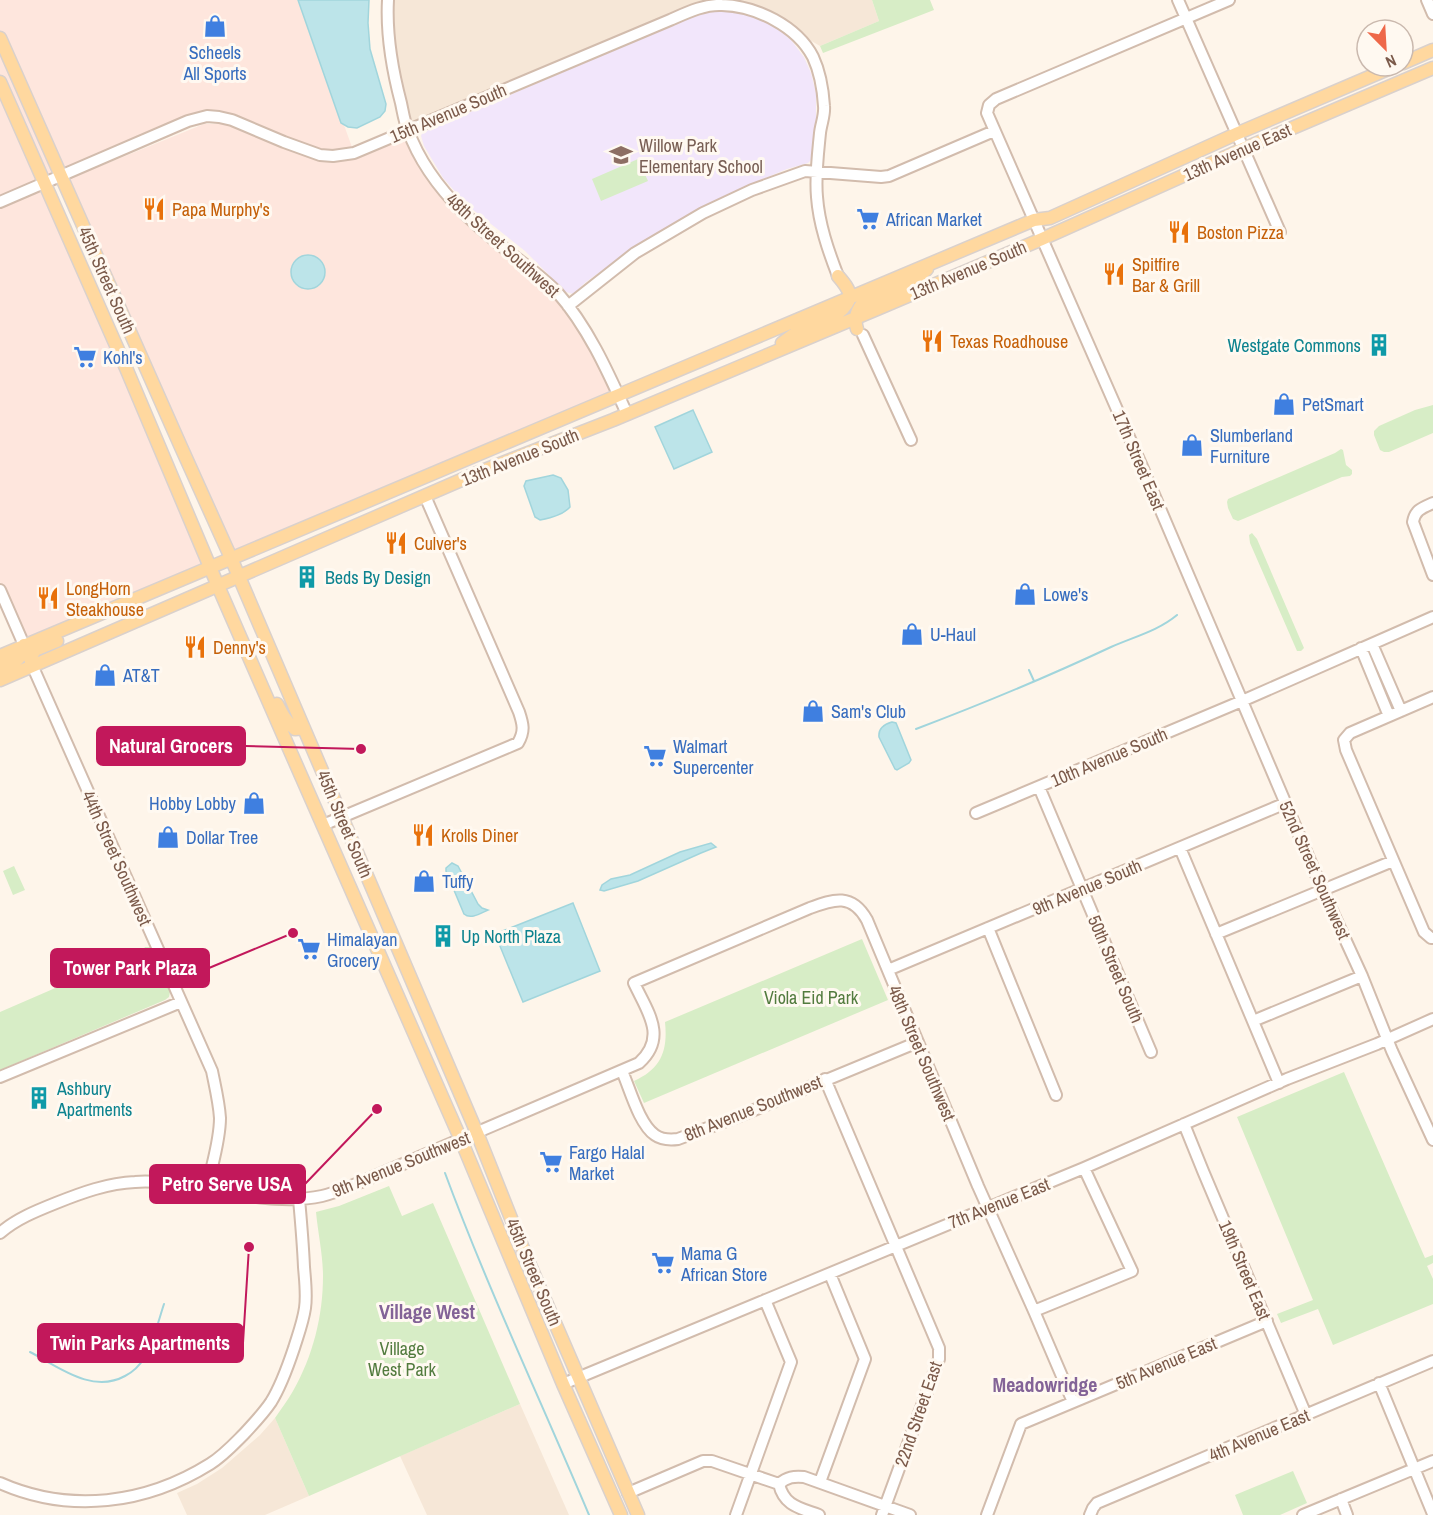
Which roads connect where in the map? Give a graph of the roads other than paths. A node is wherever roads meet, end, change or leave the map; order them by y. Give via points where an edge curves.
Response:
1 (388, 0) edge
2 (1178, 0) edge
3 (1229, 0) edge
4 (1427, 0) edge
5 (1433, 14) edge
6 (1186, 18) junction
7 (0, 39) edge
8 (1433, 50) edge
9 (1415, 58) edge
10 (1433, 68) edge
11 (1367, 78) edge
12 (0, 82) edge
13 (408, 130) junction
14 (994, 131) junction
15 (1236, 134) junction
16 (1243, 148) junction
17 (817, 172) junction
18 (62, 176) junction
19 (45, 183) junction
20 (0, 202) edge
21 (1034, 220) junction
22 (1280, 232) dead end
23 (1042, 238) junction
24 (73, 248) junction
25 (934, 262) junction
26 (838, 276) junction
27 (111, 289) junction
28 (849, 293) junction
29 (96, 301) junction
30 (568, 306) junction
31 (828, 306) junction
32 (877, 309) junction
33 (859, 327) junction
34 (768, 354) junction
35 (151, 380) junction
36 (134, 389) junction
37 (618, 396) junction
38 (627, 414) junction
39 (911, 440) dead end
40 (503, 444) junction
41 (194, 476) junction
42 (425, 495) junction
43 (1433, 503) edge
44 (231, 558) junction
45 (210, 567) junction
46 (1433, 575) edge
47 (239, 576) junction
48 (218, 586) junction
49 (2, 594) edge
50 (115, 607) junction
51 (1433, 617) edge
52 (1372, 644) junction
53 (24, 645) junction
54 (1361, 648) junction
55 (248, 652) junction
56 (0, 656) edge
57 (32, 665) junction
58 (0, 668) edge
59 (0, 680) edge
60 (1433, 697) edge
61 (1242, 701) junction
62 (1401, 711) junction
63 (1389, 716) junction
64 (304, 728) junction
65 (284, 737) junction
66 (326, 780) junction
67 (1039, 787) junction
68 (1286, 803) junction
69 (976, 813) dead end
70 (342, 817) junction
71 (323, 825) junction
72 (1180, 848) junction
73 (1393, 861) junction
74 (1083, 889) junction
75 (1323, 891) junction
76 (355, 900) junction
77 (850, 902) joint
78 (988, 928) junction
79 (1216, 934) junction
80 (1433, 938) edge
81 (888, 970) junction
82 (410, 976) junction
83 (1362, 976) junction
84 (393, 983) junction
85 (181, 1002) junction
86 (1433, 1019) edge
87 (1253, 1021) junction
88 (1388, 1039) junction
89 (918, 1042) junction
90 (1151, 1052) dead end
91 (445, 1059) junction
92 (622, 1071) junction
93 (0, 1077) edge
94 (825, 1079) junction
95 (1279, 1083) junction
96 (1056, 1095) dead end
97 (1184, 1124) junction
98 (477, 1133) junction
99 (1432, 1138) edge
100 (461, 1140) junction
101 (1084, 1168) junction
102 (207, 1189) junction
103 (299, 1198) junction
104 (987, 1208) junction
105 (0, 1233) edge
106 (896, 1246) junction
107 (830, 1275) junction
108 (765, 1300) junction
109 (1034, 1311) junction
110 (1267, 1321) junction
111 (1433, 1360) edge
112 (579, 1378) junction
113 (1379, 1383) junction
114 (564, 1384) junction
115 (1073, 1402) junction
116 (1306, 1415) junction
117 (1433, 1461) edge
118 (1414, 1468) junction
119 (750, 1474) junction
120 (820, 1482) junction
121 (0, 1484) edge
122 (779, 1484) junction
123 (628, 1493) junction
124 (1341, 1499) junction
125 (883, 1510) edge
126 (1433, 1514) edge
127 (621, 1515) edge
128 (638, 1515) edge
129 (736, 1515) edge
130 (819, 1515) edge
131 (910, 1515) edge
132 (987, 1515) edge
133 (1090, 1515) edge
134 (1304, 1515) edge
135 (1347, 1515) edge

1 - 13 street, 48th Street Southwest via 392,66
2 - 6 street
3 - 6 street
4 - 5 street
6 - 14 street, 17th Street East via 996,99 987,113
6 - 15 street
7 - 18 main road, 45th Street South
8 - 9 main road
10 - 16 main road, 13th Avenue East
11 - 15 main road, 13th Avenue East
12 - 19 main road, 45th Street South
13 - 17 street, 15th Avenue South via 697,9 720,5 755,10 778,21 802,42 812,57 824,108
13 - 18 street, 15th Avenue South via 354,153 333,156 304,150 232,120 207,116
13 - 30 street, 48th Street Southwest via 430,172 458,206 548,283
14 - 17 street via 890,176
14 - 21 street, 17th Street East
15 - 16 street
15 - 21 main road, 13th Avenue East via 1050,218
16 - 22 street
16 - 23 main road, 13th Avenue East
17 - 26 street, 15th Avenue South via 818,210
17 - 30 street via 795,173 703,213 635,253
18 - 19 street, 15th Avenue South
18 - 27 main road, 45th Street South
19 - 20 street, 15th Avenue South
19 - 24 main road, 45th Street South
21 - 23 street, 17th Street East
21 - 25 main road, 13th Avenue South
23 - 32 main road, 13th Avenue South
23 - 61 street, 17th Street East
24 - 27 main road via 87,263 100,291
24 - 29 main road, 45th Street South
25 - 28 main road, 13th Avenue South
25 - 33 main road via 914,281 863,303 859,308
26 - 28 main road
26 - 31 main road via 838,295
27 - 35 main road, 45th Street South
28 - 31 main road, 13th Avenue South
28 - 34 main road via 847,303 837,314 797,332
29 - 35 main road via 106,309 135,374 146,382
29 - 36 main road, 45th Street South
30 - 37 street, 48th Street Southwest via 585,330
31 - 37 main road, 13th Avenue South
32 - 33 main road, 13th Avenue South
32 - 33 main road
33 - 34 main road, 13th Avenue South via 835,326
33 - 39 street
34 - 38 main road, 13th Avenue South
35 - 41 main road, 45th Street South
36 - 41 main road via 149,392
36 - 45 main road, 45th Street South
37 - 38 street, 48th Street Southwest
37 - 40 main road, 13th Avenue South
38 - 42 main road, 13th Avenue South
40 - 42 main road via 492,454 424,486
40 - 44 main road, 13th Avenue South
41 - 44 main road, 45th Street South
42 - 47 main road, 13th Avenue South
42 - 70 street via 519,712 522,736 518,743
43 - 46 street via 1421,508 1413,522
44 - 45 main road, 13th Avenue South
44 - 47 main road, 45th Street South
45 - 48 main road, 45th Street South
45 - 50 main road, 13th Avenue South
47 - 48 main road, 13th Avenue South
47 - 64 main road, 45th Street South
48 - 55 main road, 45th Street South
48 - 57 main road, 13th Avenue South
49 - 53 street
50 - 53 main road, 13th Avenue South
50 - 57 main road via 81,630 35,650 30,658
51 - 52 street, 10th Avenue South
52 - 54 street, 10th Avenue South
52 - 62 street
53 - 56 main road, 13th Avenue South
53 - 58 main road via 18,659
54 - 61 street, 10th Avenue South
54 - 63 street
55 - 64 main road via 285,718 295,729
55 - 65 main road, 45th Street South
57 - 59 main road, 13th Avenue South
57 - 85 street, 44th Street Southwest
60 - 62 street
61 - 67 street, 10th Avenue South
61 - 68 street, 52nd Street Southwest
62 - 63 street
63 - 73 street via 1350,733 1344,740
64 - 66 main road, 45th Street South
65 - 66 main road via 299,737
65 - 71 main road, 45th Street South
66 - 70 main road, 45th Street South
67 - 69 street, 10th Avenue South
67 - 74 street, 50th Street South
68 - 72 street, 9th Avenue South
68 - 75 street, 52nd Street Southwest
70 - 71 street
70 - 82 main road, 45th Street South
71 - 76 main road, 45th Street South
72 - 74 street, 9th Avenue South
72 - 79 street
73 - 75 street
73 - 80 street via 1424,932
74 - 78 street, 9th Avenue South
74 - 90 street, 50th Street South
75 - 79 street
75 - 83 street, 52nd Street Southwest
76 - 82 main road via 369,915 396,972
76 - 84 main road, 45th Street South
77 - 81 street, 48th Street Southwest via 863,914
77 - 92 street, 9th Avenue Southwest via 830,901 810,908 633,983 652,1022 653,1044 639,1063
78 - 81 street, 9th Avenue South
78 - 96 street
79 - 87 street
81 - 89 street, 48th Street Southwest
82 - 91 main road, 45th Street South
83 - 87 street
83 - 88 street, 52nd Street Southwest
84 - 91 main road via 400,983 411,993
84 - 100 main road, 45th Street South
85 - 93 street
85 - 102 street, 44th Street Southwest via 212,1071 217,1095 220,1120
86 - 88 street, 7th Avenue East
87 - 95 street
88 - 95 street, 7th Avenue East
88 - 99 street
89 - 94 street, 8th Avenue Southwest
89 - 104 street, 48th Street Southwest
91 - 98 main road, 45th Street South
92 - 94 street, 8th Avenue Southwest via 650,1129 670,1140
92 - 98 street, 9th Avenue Southwest
94 - 106 street, 22nd Street East
95 - 97 street, 7th Avenue East
97 - 101 street, 7th Avenue East
97 - 110 street, 19th Street East
98 - 100 street, 9th Avenue Southwest
98 - 112 main road, 45th Street South
100 - 103 street, 9th Avenue Southwest via 337,1192
100 - 114 main road, 45th Street South
101 - 104 street, 7th Avenue East
101 - 109 street via 1132,1271
102 - 103 street, 9th Avenue Southwest via 275,1199
102 - 105 street, 9th Avenue Southwest via 136,1182 100,1187 36,1211
103 - 121 street via 306,1289 298,1335 271,1402 231,1448 212,1463 173,1483 111,1501 48,1498
104 - 106 street, 7th Avenue East
104 - 109 street, 48th Street Southwest
106 - 107 street, 7th Avenue East
106 - 125 street, 22nd Street East via 939,1348 939,1359
107 - 108 street, 7th Avenue East
107 - 120 street via 865,1359
108 - 112 street, 7th Avenue East
108 - 119 street via 792,1362
109 - 115 street, 48th Street Southwest
110 - 115 street, 5th Avenue East
110 - 116 street, 19th Street East
111 - 113 street, 4th Avenue East
112 - 114 street, 7th Avenue East
112 - 123 main road, 45th Street South
113 - 116 street, 4th Avenue East
113 - 118 street
114 - 127 main road, 45th Street South
115 - 132 street, 5th Avenue East via 1021,1424
116 - 133 street, 4th Avenue East via 1097,1503
117 - 118 street
118 - 124 street
118 - 126 street
119 - 122 street
119 - 123 street via 703,1461
119 - 129 street
120 - 122 street via 795,1476
120 - 125 street
122 - 130 street via 791,1504
123 - 128 main road, 45th Street South
124 - 134 street
124 - 135 street
125 - 131 street

